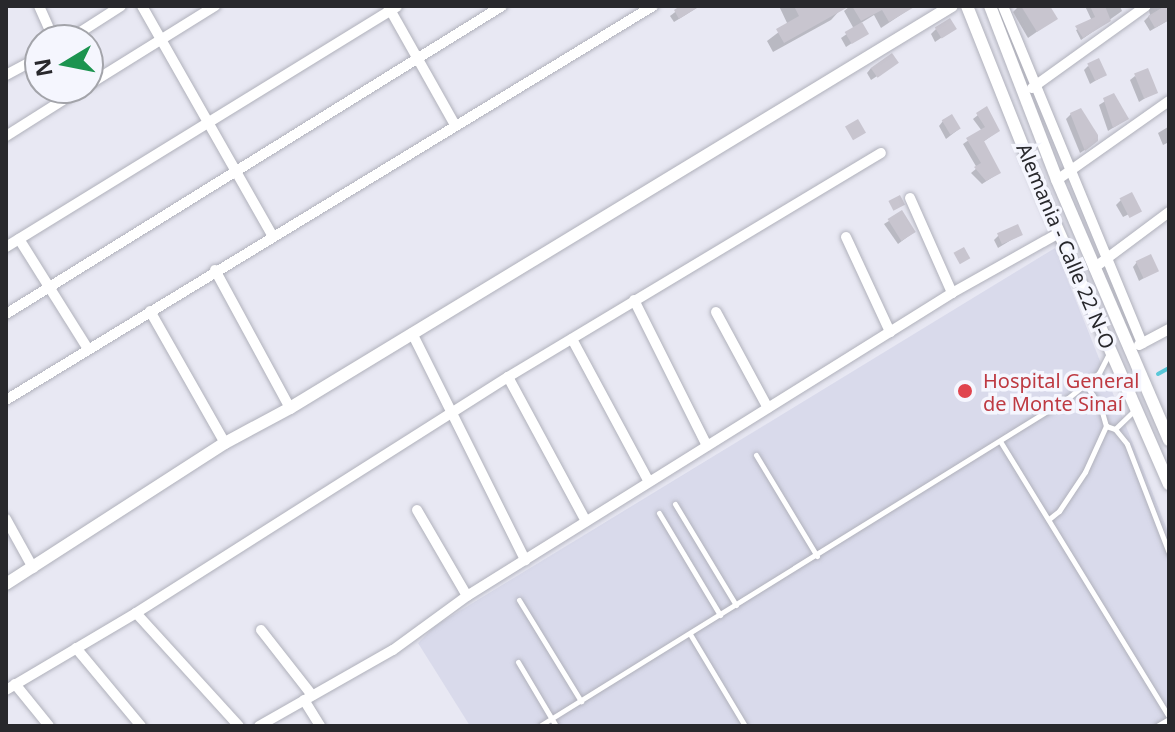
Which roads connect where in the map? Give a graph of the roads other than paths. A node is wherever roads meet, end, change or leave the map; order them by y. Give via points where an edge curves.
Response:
1 (121, 6) edge
2 (142, 6) edge
3 (215, 6) edge
4 (502, 6) edge
5 (653, 6) edge
6 (952, 6) edge
7 (967, 6) edge
8 (990, 6) edge
9 (1003, 6) edge
10 (1146, 6) edge
11 (392, 7) edge
12 (93, 24) edge
13 (161, 39) junction
14 (418, 58) junction
15 (24, 65) edge
16 (6, 75) edge
17 (104, 75) edge
18 (1030, 90) junction
19 (1169, 101) edge
20 (57, 104) edge
21 (209, 123) junction
22 (455, 125) junction
23 (6, 136) edge
24 (881, 153) dead end
25 (235, 171) junction
26 (1070, 171) junction
27 (1057, 180) junction
28 (910, 198) dead end
29 (1169, 212) edge
30 (1059, 233) junction
31 (272, 235) junction
32 (846, 237) dead end
33 (19, 239) junction
34 (6, 247) edge
35 (1106, 259) junction
36 (1094, 268) junction
37 (215, 270) junction
38 (51, 287) junction
39 (952, 293) junction
40 (634, 300) junction
41 (150, 311) junction
42 (716, 312) dead end
43 (6, 314) edge
44 (1169, 329) edge
45 (890, 332) junction
46 (412, 333) junction
47 (572, 339) junction
48 (1136, 346) junction
49 (88, 349) junction
50 (1111, 350) junction
51 (508, 377) junction
52 (1086, 385) junction
53 (6, 400) edge
54 (290, 408) junction
55 (768, 408) junction
56 (1137, 408) junction
57 (452, 412) junction
58 (1106, 426) junction
59 (1115, 429) junction
60 (1169, 440) edge
61 (1000, 441) junction
62 (225, 443) junction
63 (707, 446) junction
64 (756, 455) dead end
65 (649, 482) junction
66 (1169, 484) edge
67 (675, 504) dead end
68 (417, 510) dead end
69 (659, 513) dead end
70 (6, 519) edge
71 (1049, 519) junction
72 (586, 521) junction
73 (1169, 553) edge
74 (817, 556) junction
75 (525, 560) junction
76 (33, 568) junction
77 (6, 584) edge
78 (467, 596) junction
79 (519, 600) dead end
80 (736, 605) junction
81 (136, 613) junction
82 (720, 615) junction
83 (261, 630) dead end
84 (690, 634) junction
85 (76, 648) junction
86 (518, 662) dead end
87 (11, 687) edge
88 (308, 698) junction
89 (581, 701) junction
90 (1169, 718) edge
91 (552, 719) junction
92 (541, 725) edge
93 (49, 726) edge
94 (141, 726) edge
95 (239, 726) edge
96 (259, 726) edge
97 (320, 726) edge
98 (556, 726) edge
99 (745, 726) edge
100 (1157, 726) edge

1 - 12 street
2 - 13 street
3 - 13 street
4 - 14 street
5 - 22 street
6 - 46 street
7 - 30 street, Alemania - Calle 22 N-O
8 - 18 street, Alemania - Calle 22 N-O
9 - 18 street
10 - 18 street
11 - 14 street
11 - 21 street
13 - 17 street
13 - 21 street
14 - 22 street
14 - 25 street
15 - 16 street
18 - 26 street
18 - 27 street, Alemania - Calle 22 N-O
19 - 26 street
20 - 23 street
21 - 25 street
21 - 33 street
22 - 31 street
24 - 40 street
25 - 31 street
25 - 38 street
26 - 27 street
26 - 35 street
27 - 36 street, Alemania - Calle 22 N-O
28 - 39 street
29 - 35 street
30 - 39 street
30 - 50 street, Alemania - Calle 22 N-O
31 - 37 street
32 - 45 street
33 - 34 street
33 - 38 street
35 - 36 street
35 - 48 street
36 - 48 street, Alemania - Calle 22 N-O
37 - 41 street
37 - 54 street
38 - 43 street
38 - 49 street
39 - 45 street
40 - 47 street
40 - 63 street
41 - 49 street
41 - 62 street
42 - 55 street
44 - 48 street
45 - 55 street
46 - 54 street
46 - 57 street
47 - 51 street
47 - 65 street
48 - 60 street, Alemania - Calle 22 N-O
49 - 53 street
50 - 52 lane
50 - 56 street, Alemania - Calle 22 N-O
51 - 57 street
51 - 72 street
52 - 58 lane
52 - 61 lane
54 - 62 street
55 - 63 street
56 - 59 lane
56 - 66 street, Alemania - Calle 22 N-O
57 - 75 street
57 - 81 street
58 - 59 lane
58 - 71 lane via 1085,472
59 - 73 lane via 1127,444
61 - 71 lane
61 - 74 lane
62 - 76 street
63 - 65 street
64 - 74 lane
65 - 72 street
67 - 80 lane
68 - 78 street
69 - 82 lane
70 - 76 street
71 - 90 lane
72 - 75 street
74 - 80 lane
75 - 78 street
76 - 77 street
78 - 88 street via 393,650
79 - 89 lane
80 - 82 lane
81 - 85 street
81 - 95 street
82 - 84 lane
83 - 88 street
84 - 89 lane
84 - 99 lane
85 - 87 street
85 - 94 street
86 - 91 lane
87 - 93 street
88 - 96 street
88 - 97 street
89 - 91 lane
90 - 100 lane
91 - 92 lane
91 - 98 lane

